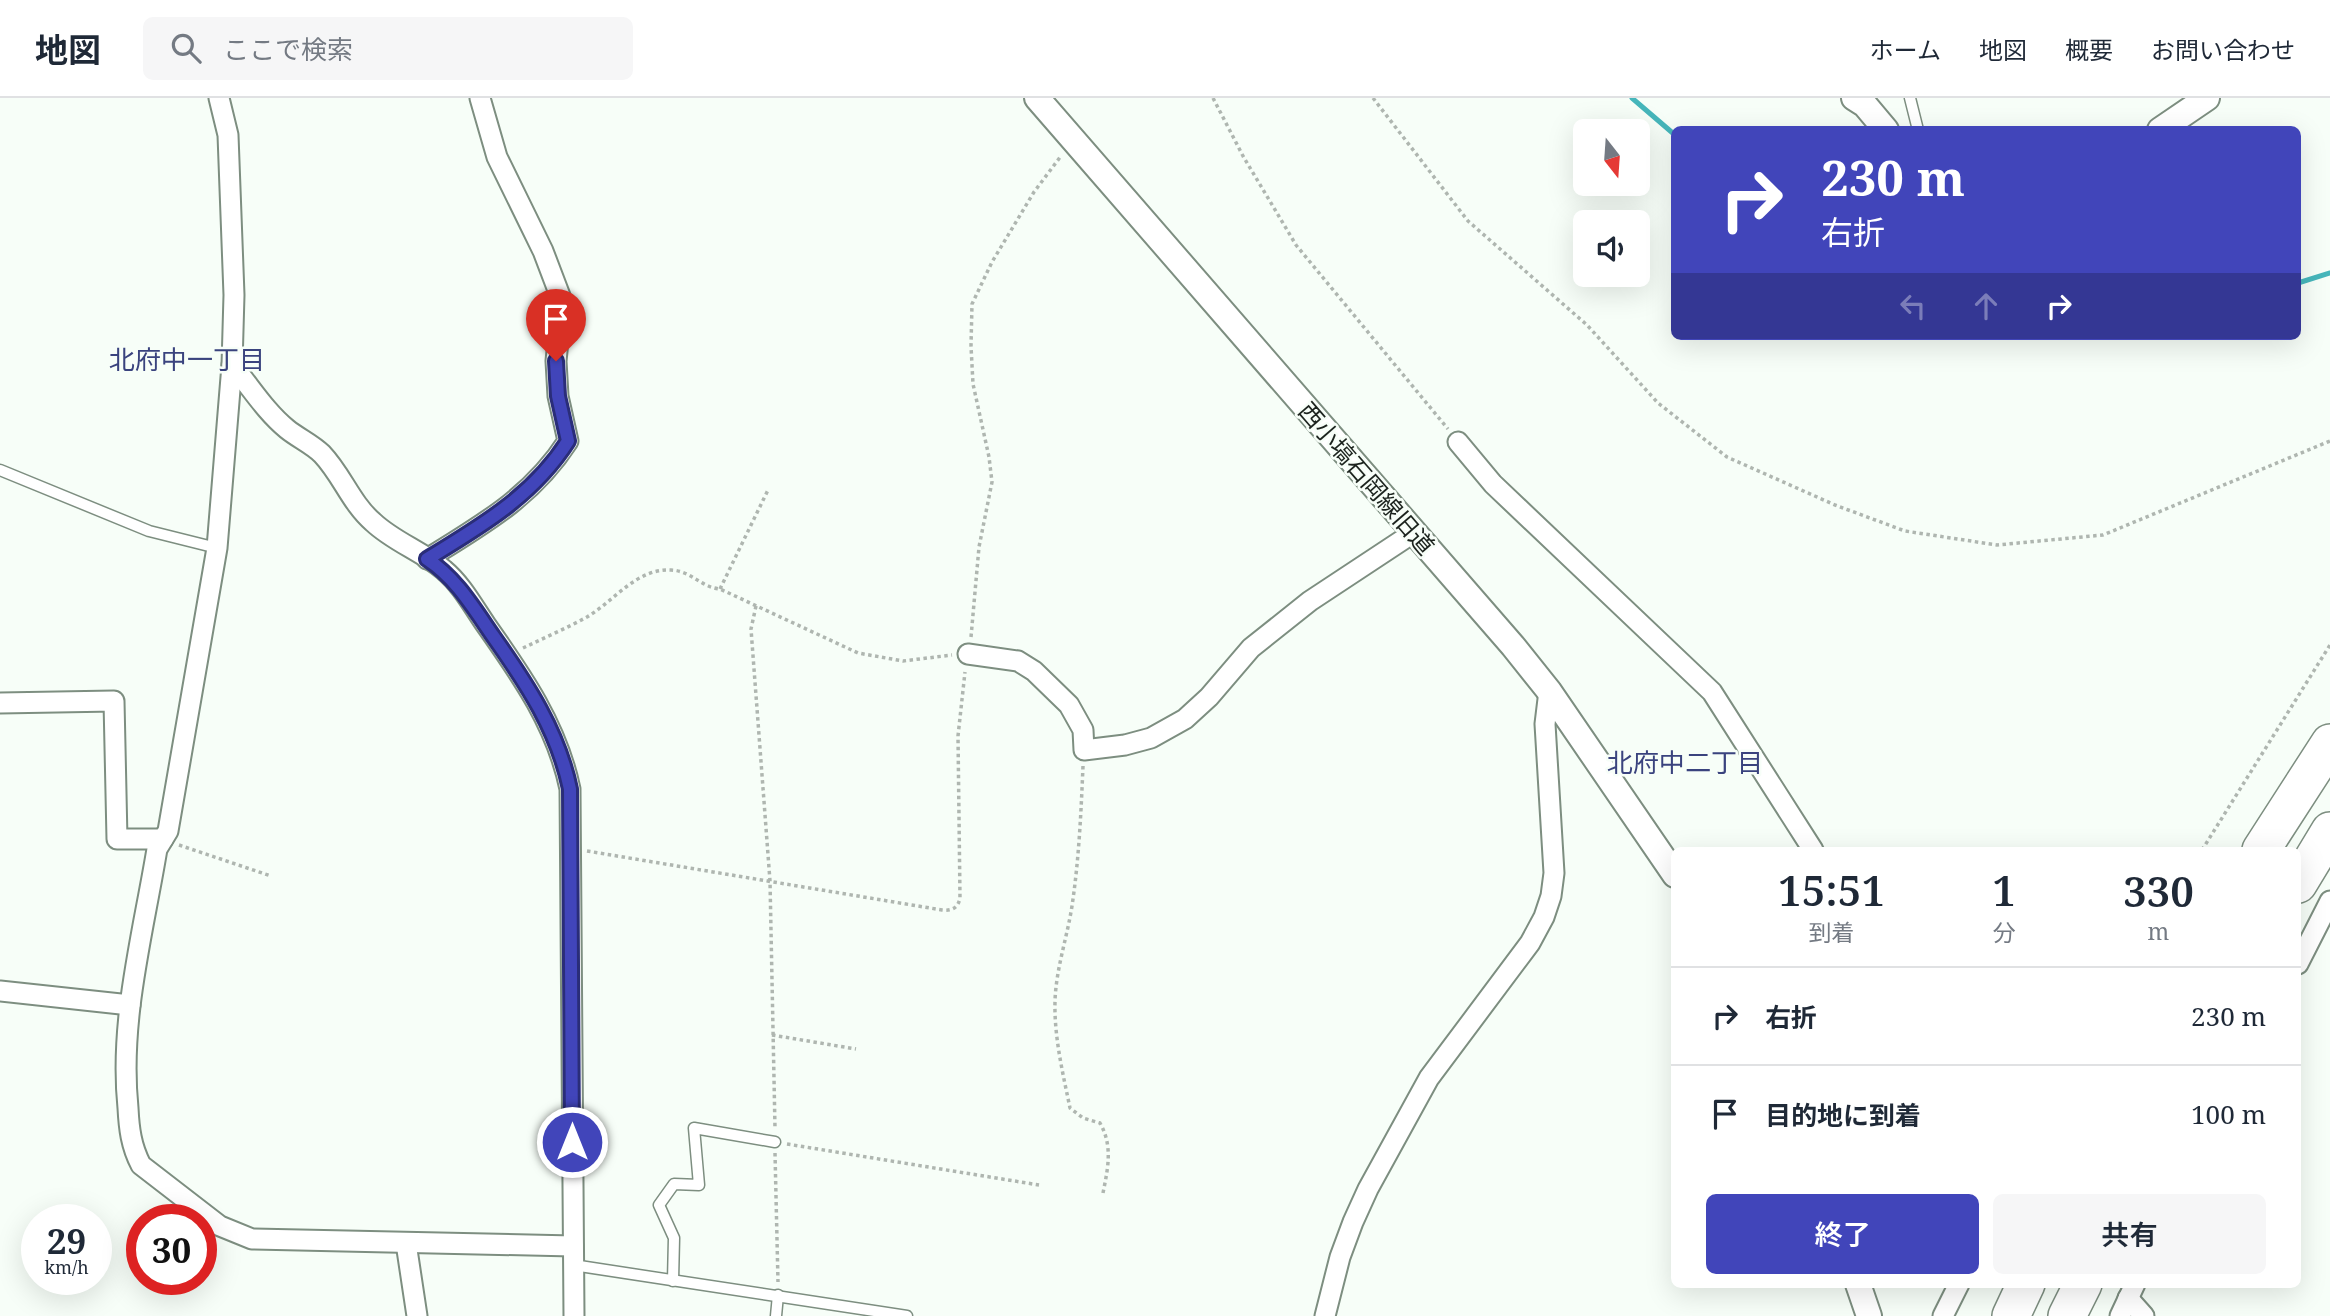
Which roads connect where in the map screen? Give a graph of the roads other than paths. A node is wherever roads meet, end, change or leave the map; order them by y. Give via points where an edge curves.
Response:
1 (219, 98) edge
2 (480, 98) edge
3 (1037, 98) edge
4 (1854, 98) edge
5 (1910, 98) edge
6 (2207, 98) edge
7 (1883, 126) edge
8 (1917, 126) edge
9 (2166, 126) edge
10 (232, 365) junction
11 (1458, 442) road end
12 (0, 470) edge
13 (1413, 533) junction
14 (217, 548) junction
15 (427, 559) junction
16 (968, 654) road end
17 (1549, 691) junction
18 (0, 703) edge
19 (2330, 743) edge
20 (2330, 831) edge
21 (163, 839) junction
22 (1811, 847) edge
23 (2263, 847) edge
24 (1671, 869) edge
25 (2301, 879) edge
26 (2330, 901) edge
27 (2301, 958) edge
28 (0, 991) edge
29 (130, 1005) junction
30 (775, 1142) road end
31 (406, 1244) junction
32 (573, 1256) junction
33 (673, 1281) junction
34 (1859, 1288) edge
35 (1957, 1288) edge
36 (2024, 1288) edge
37 (2081, 1288) edge
38 (778, 1295) junction
39 (2127, 1299) edge
40 (417, 1316) edge
41 (574, 1316) edge
42 (776, 1316) edge
43 (907, 1316) edge
44 (1325, 1316) edge
45 (1869, 1316) edge
46 (1943, 1316) edge
47 (2011, 1316) edge
48 (2067, 1316) edge
49 (2144, 1316) edge

1 - 10 street via 228,135
2 - 15 street via 497,157 562,301 556,361 568,441 531,487 484,524
3 - 13 street, 西小塙石岡線旧道
4 - 7 street
5 - 8 lane
6 - 9 street
10 - 14 street
10 - 15 street via 288,430 320,452 370,520
11 - 22 street via 1493,484 1712,692
12 - 14 lane via 149,531
13 - 16 street via 1310,601 1251,648 1185,719 1151,738 1084,750 1083,730 1069,705 1034,671 1018,662
13 - 17 street, 西小塙石岡線旧道
14 - 21 street
15 - 32 street via 463,592 507,656 539,705 565,762 571,848
17 - 24 street, 西小塙石岡線旧道
17 - 44 street via 1545,724 1553,873 1545,917 1429,1078 1353,1222
18 - 21 street via 114,701 117,839
19 - 23 highway
20 - 25 highway
21 - 29 street via 157,849
26 - 27 street
28 - 29 street
29 - 31 street via 125,1080 130,1138 141,1165 220,1226 251,1239
30 - 33 lane via 694,1128 699,1185 674,1184 659,1205 674,1238
31 - 32 street
31 - 40 street
32 - 33 lane
32 - 41 street
33 - 38 lane
34 - 45 street
35 - 46 street
36 - 47 highway
37 - 48 highway
38 - 42 lane
38 - 43 lane
39 - 49 street

